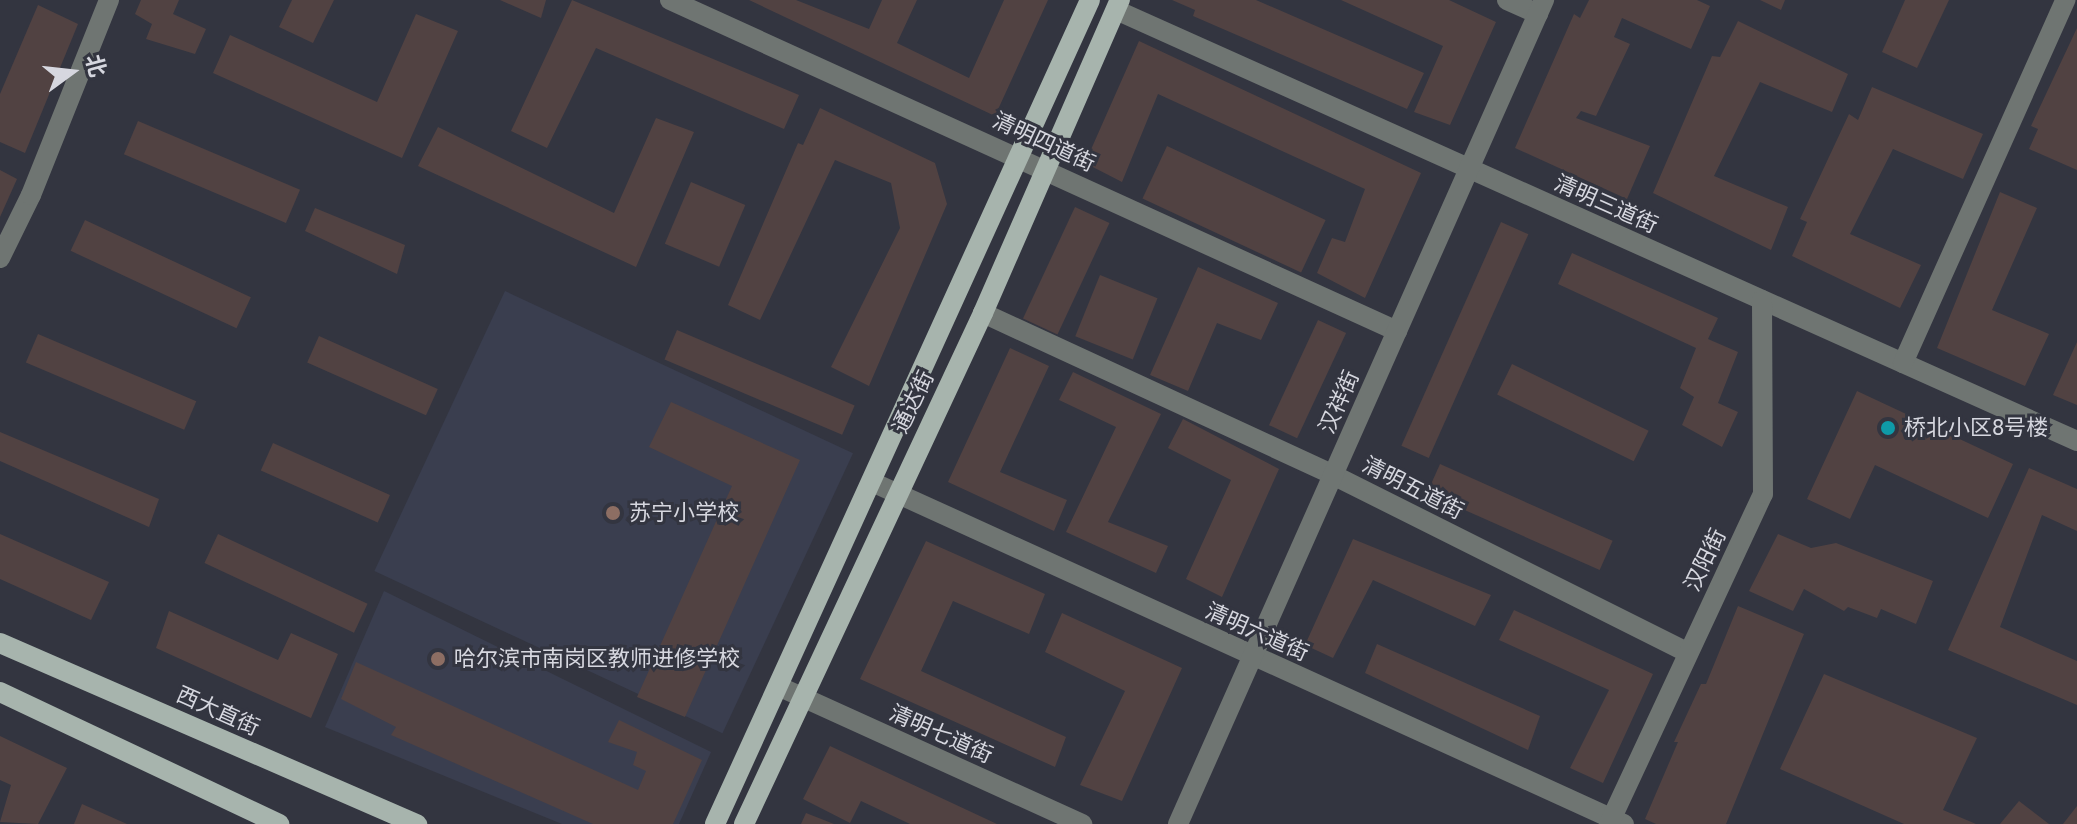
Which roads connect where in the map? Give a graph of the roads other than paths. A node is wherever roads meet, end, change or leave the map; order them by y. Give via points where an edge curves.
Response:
1 (109, 0) edge
2 (670, 0) edge
3 (1090, 0) edge
4 (1507, 0) edge
5 (2065, 0) edge
6 (1118, 5) edge
7 (1541, 7) edge
8 (1021, 158) junction
9 (1043, 168) junction
10 (1469, 168) junction
11 (0, 258) edge
12 (1762, 300) junction
13 (983, 313) junction
14 (1397, 331) junction
15 (1903, 363) junction
16 (2077, 441) edge
17 (1333, 475) junction
18 (872, 482) junction
19 (895, 492) junction
20 (0, 643) edge
21 (1687, 652) junction
22 (1252, 656) junction
23 (780, 687) junction
24 (0, 692) edge
25 (802, 698) junction
26 (1615, 822) edge
27 (279, 824) edge
28 (417, 824) edge
29 (715, 824) edge
30 (744, 824) edge
31 (1082, 824) edge
32 (1178, 824) edge

1 - 11 street via 31,195
2 - 8 street, 清明四道街
3 - 8 main road, 通达街
4 - 7 street
5 - 15 street
6 - 9 main road, 通达街
6 - 10 street, 清明三道街
7 - 10 street, 汉祥街
8 - 9 street, 清明四道街
8 - 18 main road, 通达街
9 - 13 main road, 通达街
9 - 14 street, 清明四道街
10 - 12 street, 清明三道街
10 - 14 street, 汉祥街
12 - 15 street, 清明三道街
12 - 21 street, 汉阳街 via 1763,494
13 - 17 street, 清明五道街
13 - 19 main road, 通达街
14 - 17 street, 汉祥街
15 - 16 street, 清明三道街
17 - 21 street, 清明五道街
17 - 22 street, 汉祥街
18 - 19 street, 清明六道街
18 - 23 main road, 通达街
19 - 22 street, 清明六道街
19 - 25 main road, 通达街
20 - 28 main road, 西大直街
21 - 26 street, 汉阳街
22 - 26 street, 清明六道街
22 - 32 street, 汉祥街
23 - 25 street, 清明七道街
23 - 29 main road, 通达街
24 - 27 main road
25 - 30 main road, 通达街
25 - 31 street, 清明七道街

